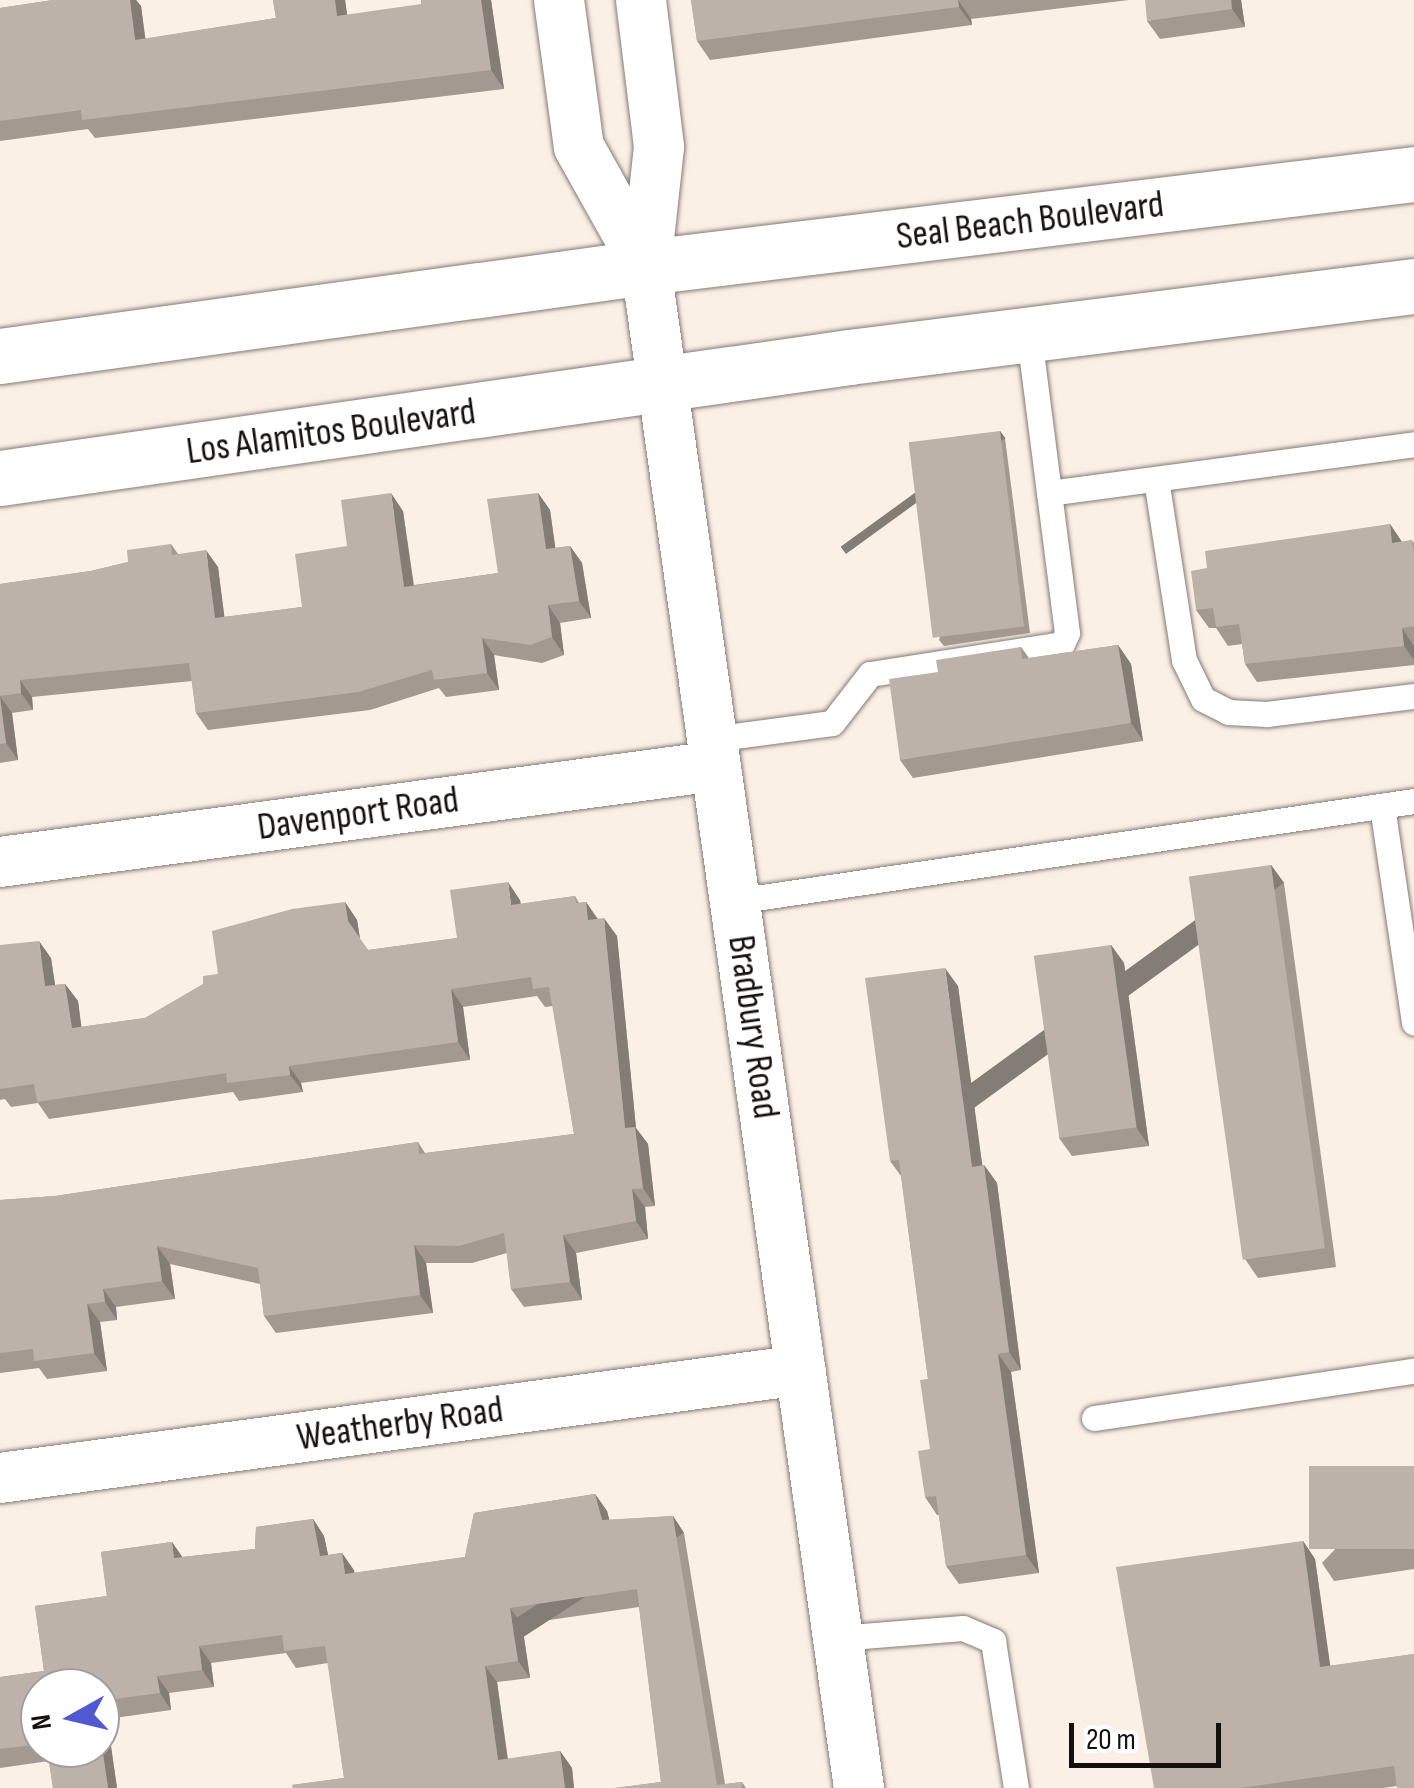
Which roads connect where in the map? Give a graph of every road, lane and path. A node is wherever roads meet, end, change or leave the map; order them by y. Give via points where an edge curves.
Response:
1 (559, 0) edge
2 (642, 0) edge
3 (1414, 174) edge
4 (646, 267) junction
5 (1414, 286) edge
6 (1029, 335) junction
7 (0, 356) edge
8 (662, 386) junction
9 (1414, 444) edge
10 (0, 478) edge
11 (1156, 479) junction
12 (1049, 493) junction
13 (1414, 696) edge
14 (714, 753) junction
15 (1414, 801) edge
16 (1382, 806) junction
17 (0, 862) edge
18 (735, 900) junction
19 (1414, 1023) edge
20 (801, 1370) junction
21 (1414, 1372) edge
22 (1094, 1418) dead end
23 (0, 1478) edge
24 (838, 1638) junction
25 (860, 1788) edge
26 (1016, 1788) edge

1 - 4 street, Bradbury Road via 579,148
2 - 4 street, Bradbury Road via 658,147
3 - 4 main road, Seal Beach Boulevard
4 - 7 main road
4 - 8 street, Bradbury Road
5 - 6 main road
6 - 8 main road
6 - 12 lane
8 - 10 main road, Los Alamitos Boulevard
8 - 14 street, Bradbury Road
9 - 11 lane
11 - 12 lane
11 - 13 lane via 1184,660 1203,699 1228,712 1267,714
12 - 14 lane via 1067,633 1062,644 870,674 832,722
14 - 17 street, Davenport Road
14 - 18 street, Bradbury Road
15 - 16 lane
16 - 18 lane
16 - 19 lane
18 - 20 street, Bradbury Road
20 - 23 street, Weatherby Road
20 - 24 street, Bradbury Road
21 - 22 lane
24 - 25 street, Bradbury Road
24 - 26 lane via 964,1628 993,1642

